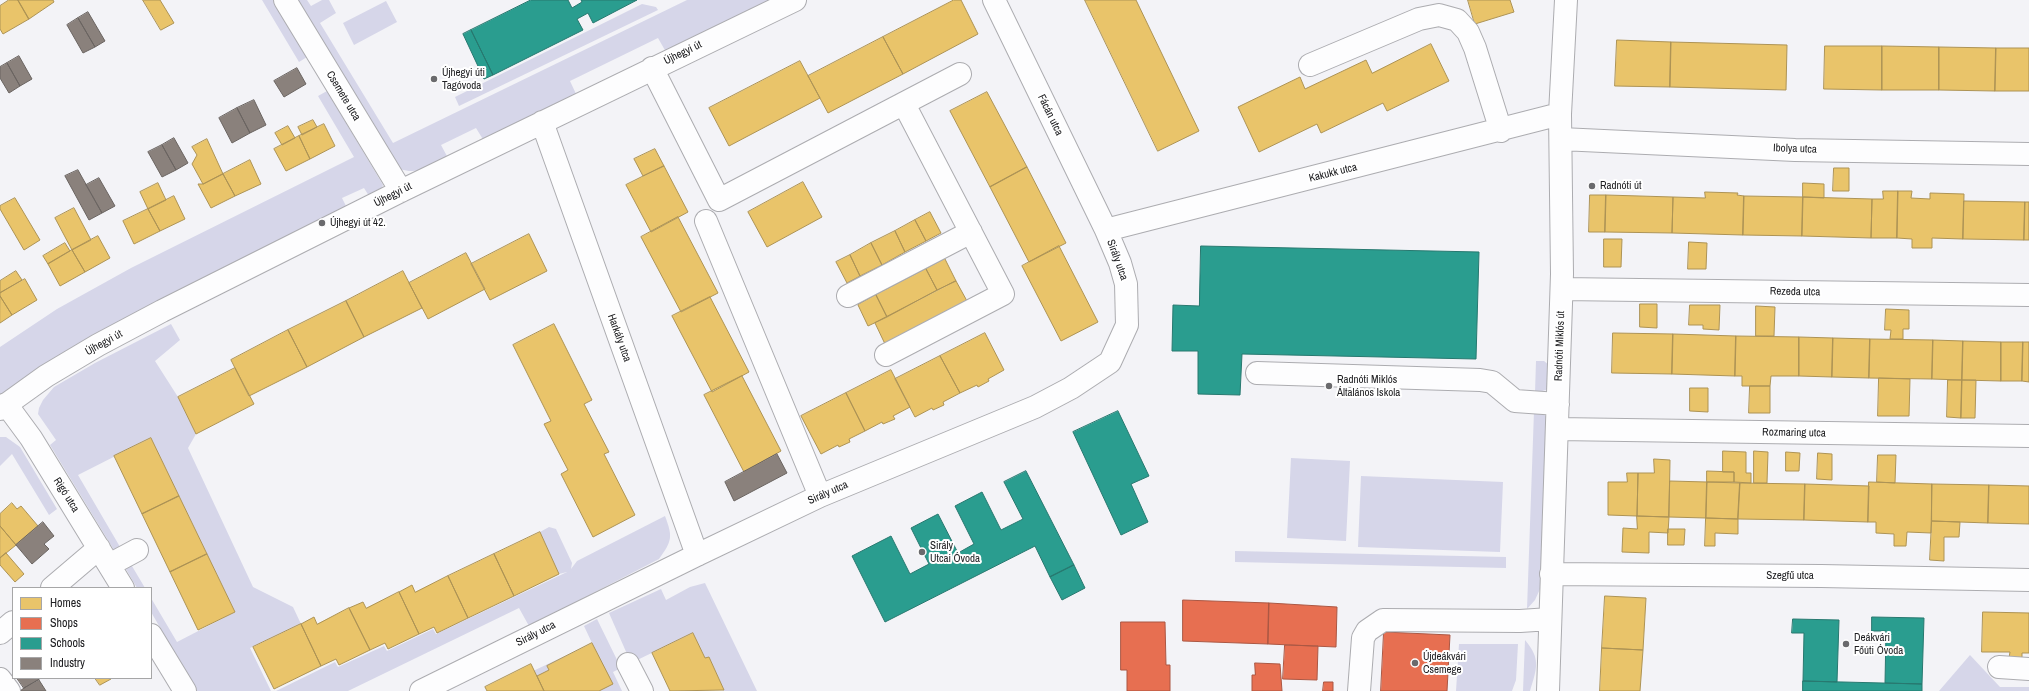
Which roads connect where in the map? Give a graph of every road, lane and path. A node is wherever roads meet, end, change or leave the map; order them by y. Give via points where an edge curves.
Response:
1 (285, 0) edge
2 (795, 0) edge
3 (994, 0) edge
4 (1566, 0) edge
5 (1310, 65) dead end
6 (652, 68) junction
7 (960, 74) dead end
8 (904, 104) junction
9 (1560, 114) junction
10 (542, 122) junction
11 (1502, 131) junction
12 (1561, 139) junction
13 (2029, 154) edge
14 (401, 191) junction
15 (706, 221) dead end
16 (1106, 230) junction
17 (971, 232) junction
18 (1562, 289) junction
19 (2029, 295) edge
20 (848, 296) dead end
21 (886, 355) dead end
22 (1257, 373) dead end
23 (1558, 404) junction
24 (3, 406) edge
25 (1558, 428) junction
26 (2029, 436) edge
27 (820, 496) junction
28 (137, 550) dead end
29 (697, 554) junction
30 (104, 557) junction
31 (1551, 574) junction
32 (2029, 580) edge
33 (54, 587) edge
34 (122, 587) edge
35 (1550, 619) junction
36 (12, 623) edge
37 (0, 633) edge
38 (152, 637) edge
39 (628, 664) dead end
40 (2000, 667) dead end
41 (2029, 669) edge
42 (0, 679) edge
43 (9, 691) edge
44 (184, 691) edge
45 (421, 691) edge
46 (642, 691) edge
47 (1359, 691) edge
48 (1548, 691) edge

1 - 14 street, Csemete utca
2 - 6 street, Újhegyi út
3 - 16 street, Fácán utca
4 - 9 street, Radnóti Miklós út
5 - 11 street via 1419,20 1439,15 1457,20 1468,32 1475,48
6 - 8 street via 719,200
6 - 10 street, Újhegyi út
7 - 8 street
8 - 17 street
9 - 11 street, Kakukk utca
9 - 12 street, Radnóti Miklós út
10 - 14 street, Újhegyi út
10 - 29 street, Harkály utca
11 - 16 street, Kakukk utca
12 - 13 street, Ibolya utca via 1795,150
12 - 18 street, Radnóti Miklós út
14 - 24 street, Újhegyi út via 98,345 46,376
15 - 27 street
16 - 27 street, Sirály utca via 1126,284 1127,325 1110,362 1071,388 1035,407
17 - 20 street
17 - 21 street via 1003,294
18 - 19 street, Rezeda utca
18 - 23 street, Radnóti Miklós út
22 - 23 street via 1480,380 1492,382 1515,401
23 - 25 street, Radnóti Miklós út
24 - 30 street, Rigó utca via 30,438
25 - 26 street, Rozmaring utca
25 - 31 street, Radnóti Miklós út
27 - 29 street, Sirály utca
28 - 30 street
29 - 45 street, Sirály utca
30 - 33 street
30 - 34 street, Rigó utca
31 - 32 street, Szegfű utca
31 - 35 street, Radnóti Miklós út
35 - 47 street via 1520,622 1383,620 1367,631 1363,638
35 - 48 street, Radnóti Miklós út
36 - 37 street
38 - 44 street
39 - 46 street
40 - 41 street
42 - 43 street

